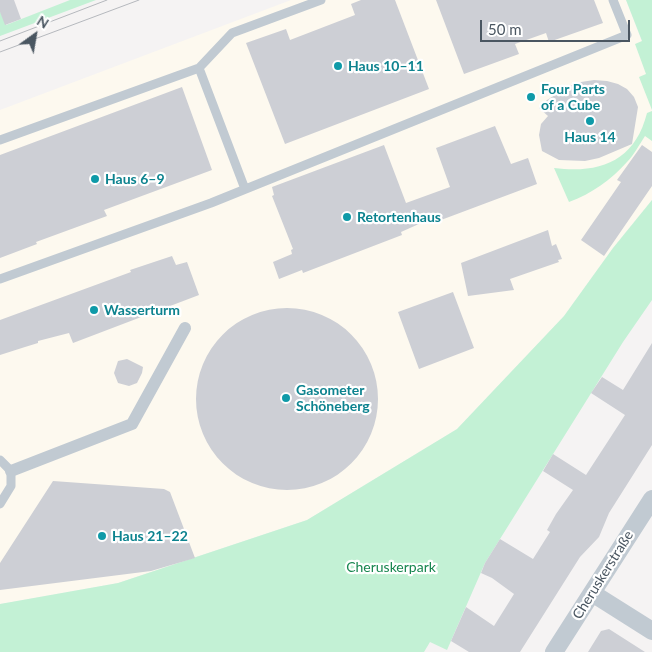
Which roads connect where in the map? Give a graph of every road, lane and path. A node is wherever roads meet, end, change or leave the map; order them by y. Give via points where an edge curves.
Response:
1 (321, 0) edge
2 (613, 0) edge
3 (199, 68) junction
4 (0, 140) edge
5 (245, 189) junction
6 (0, 279) edge
7 (185, 328) dead end
8 (0, 460) edge
9 (11, 471) junction
10 (652, 499) edge
11 (0, 504) edge
12 (592, 593) junction
13 (652, 631) edge
14 (554, 652) edge

1 - 3 lane via 232,33
2 - 5 lane via 627,35
3 - 4 lane
3 - 5 lane
5 - 6 lane
7 - 9 street via 132,424
8 - 9 lane
9 - 11 lane via 11,486
10 - 12 street, Cheruskerstraße
12 - 13 street
12 - 14 street, Cheruskerstraße

